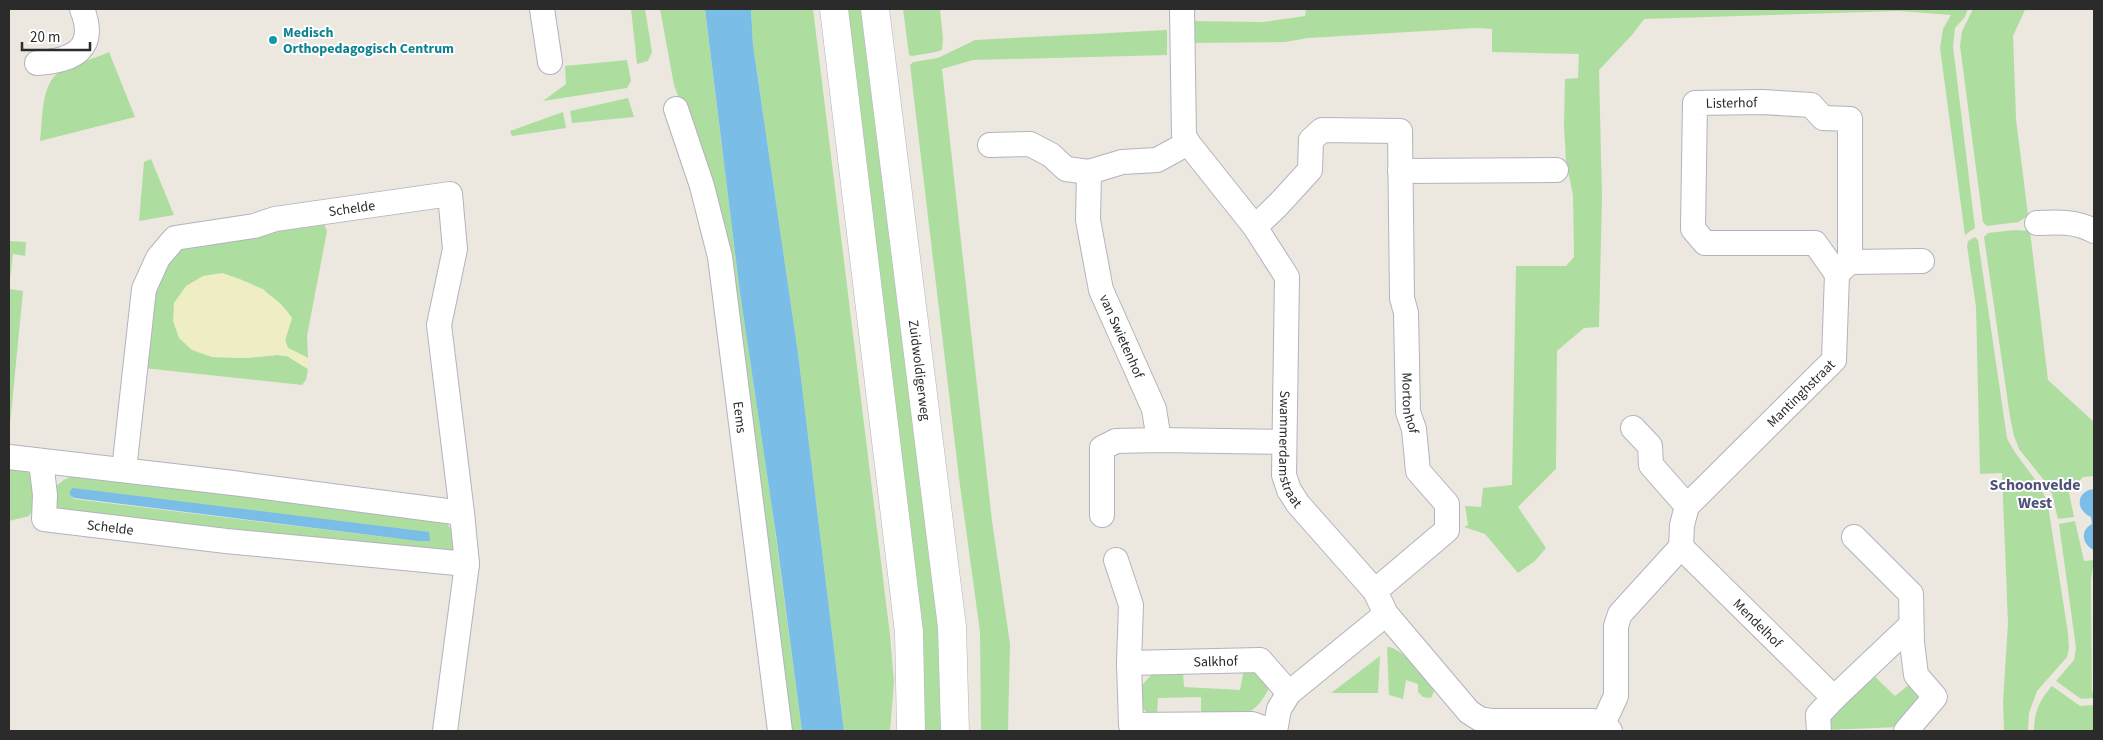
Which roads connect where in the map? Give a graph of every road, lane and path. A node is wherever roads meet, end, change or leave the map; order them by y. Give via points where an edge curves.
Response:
1 (82, 9) edge
2 (542, 9) edge
3 (834, 9) edge
4 (874, 9) edge
5 (1182, 9) edge
6 (550, 62) dead end
7 (37, 63) dead end
8 (676, 109) dead end
9 (1188, 143) junction
10 (990, 145) dead end
11 (1556, 170) dead end
12 (1400, 171) junction
13 (1089, 172) junction
14 (2037, 223) dead end
15 (1255, 227) junction
16 (2094, 231) edge
17 (1922, 262) dead end
18 (1844, 268) junction
19 (1633, 428) dead end
20 (1159, 440) junction
21 (1284, 442) junction
22 (9, 457) edge
23 (41, 461) junction
24 (124, 470) junction
25 (1687, 506) junction
26 (462, 512) junction
27 (1102, 515) dead end
28 (1854, 538) dead end
29 (1681, 547) junction
30 (1116, 560) dead end
31 (467, 564) junction
32 (1375, 591) junction
33 (1386, 614) junction
34 (1911, 625) junction
35 (1130, 663) junction
36 (1289, 693) junction
37 (1834, 698) junction
38 (1607, 728) edge
39 (445, 731) edge
40 (780, 731) edge
41 (910, 731) edge
42 (955, 731) edge
43 (1273, 731) edge
44 (1819, 731) edge
45 (1906, 731) edge

1 - 7 street via 88,33 81,48 56,62
2 - 6 street
3 - 41 main road via 909,632
4 - 42 main road, Zuidwoldigerweg via 952,627
5 - 9 street, Swammerdamstraat via 1182,127
8 - 40 street, Eems via 702,186 720,257
9 - 13 street via 1157,160 1122,162
9 - 15 street, Swammerdamstraat
10 - 13 street via 1030,144 1051,155 1066,169
11 - 12 street
12 - 15 street, Mortonhof via 1400,131 1322,130 1311,140 1310,170
12 - 32 street, Mortonhof via 1408,412 1414,429 1418,470 1447,504 1447,530
13 - 20 street, van Swietenhof via 1088,220 1101,290 1154,409
14 - 16 street via 2082,224
15 - 21 street, Swammerdamstraat via 1287,277
17 - 18 street
18 - 18 street, Listerhof via 1850,119 1823,118 1812,105 1695,103 1693,229 1705,243 1815,244
18 - 25 street, Mantinghstraat via 1834,360
19 - 25 street via 1650,446 1650,465
20 - 21 street
20 - 27 street via 1116,441 1102,448
21 - 32 street, Swammerdamstraat via 1284,476 1289,490
22 - 23 street
23 - 24 street
23 - 31 street, Schelde via 44,519 226,541
24 - 26 street
24 - 26 street, Schelde via 144,290 158,258 175,238 254,226 275,219 450,194 455,249 440,325
25 - 29 street
26 - 31 street, Schelde
28 - 34 street via 1911,594
29 - 37 street, Mendelhof
29 - 38 street via 1620,614 1616,626 1616,696
30 - 35 street via 1131,605
31 - 39 street, Schelde
32 - 33 street, Swammerdamstraat
33 - 36 street
33 - 38 street, Swammerdamstraat via 1469,712 1480,719 1593,721
34 - 37 street
34 - 45 street via 1916,676 1935,697
35 - 36 street, Salkhof via 1260,660
35 - 43 street via 1131,725 1252,724
36 - 43 street via 1279,709
37 - 44 street via 1818,715

